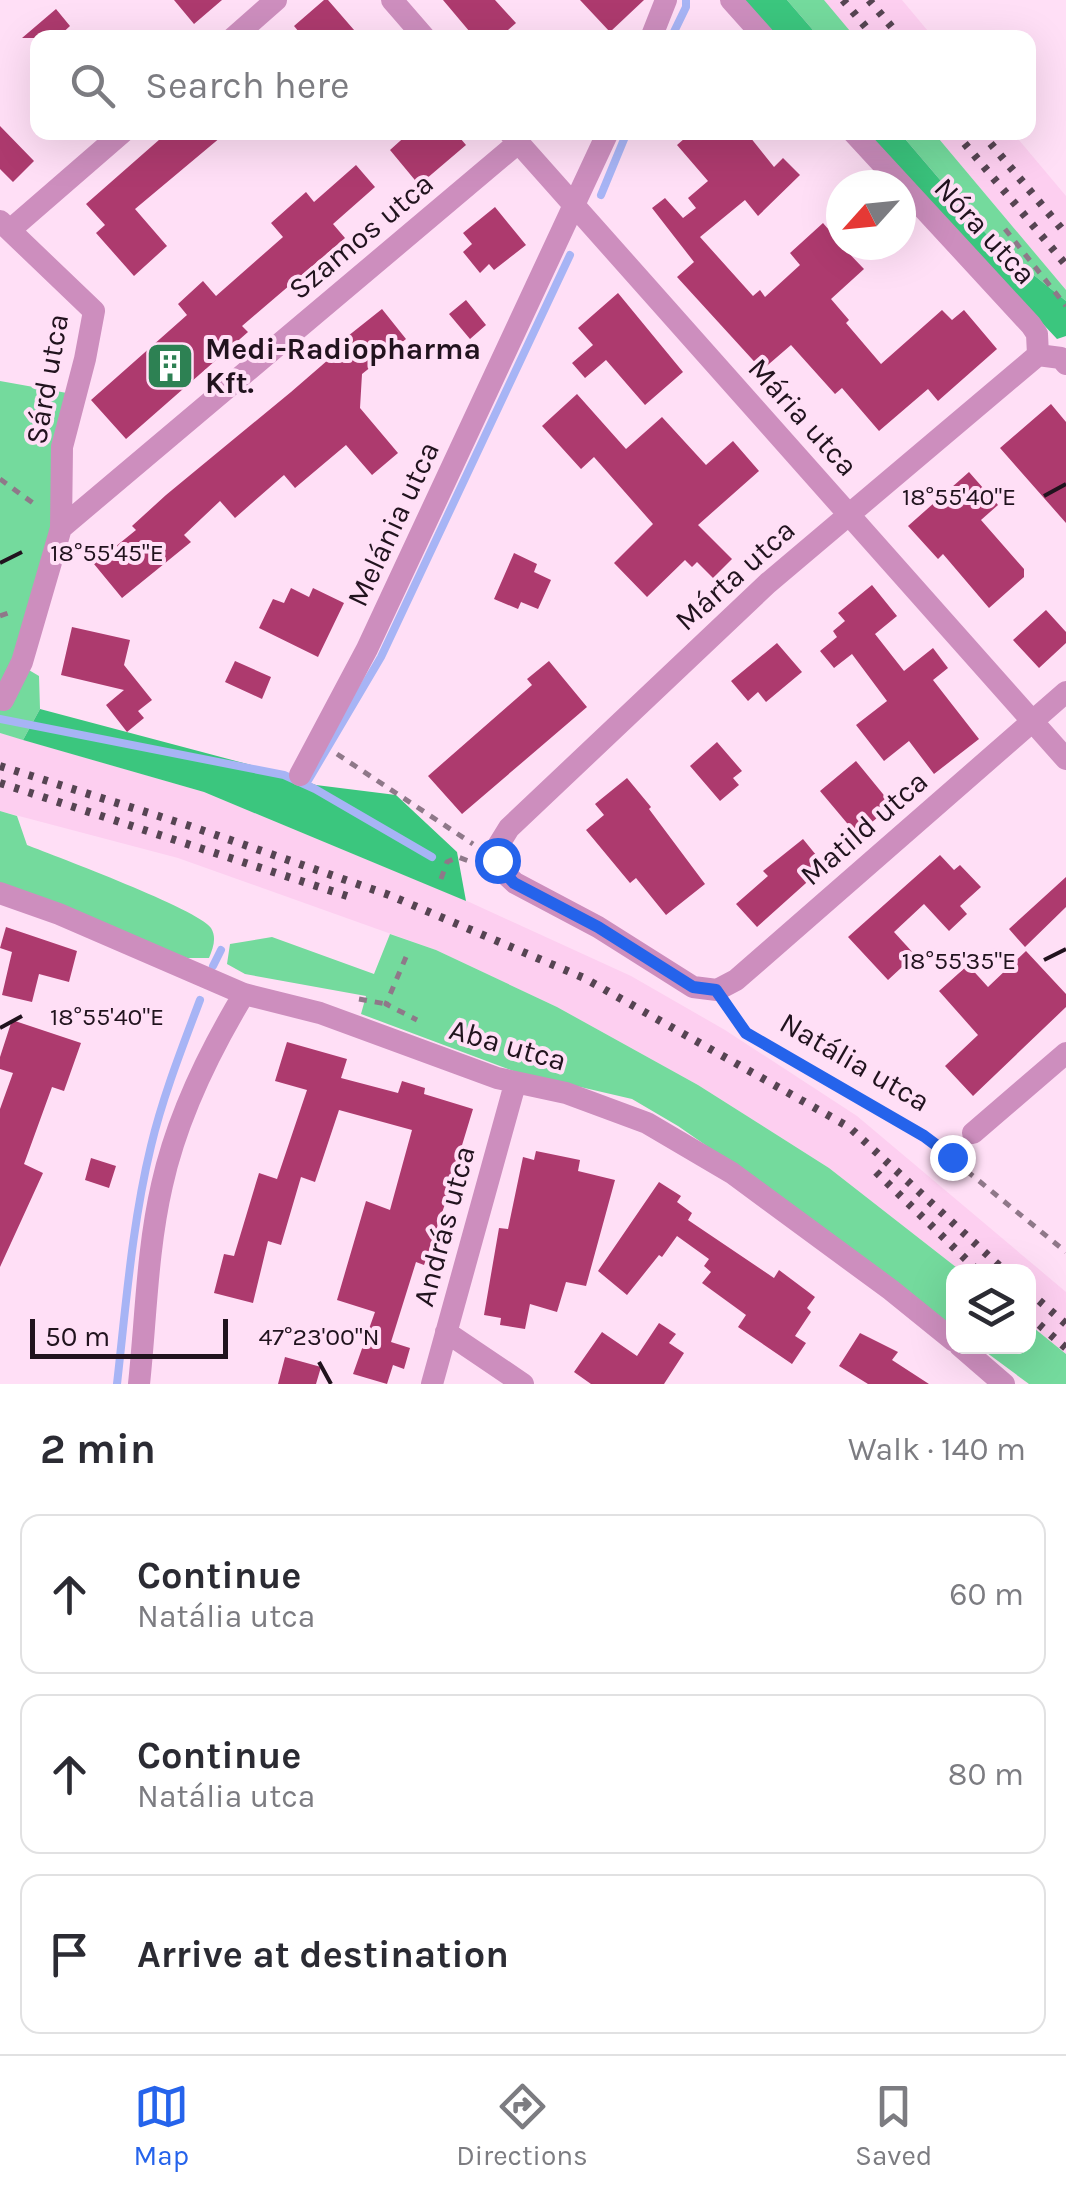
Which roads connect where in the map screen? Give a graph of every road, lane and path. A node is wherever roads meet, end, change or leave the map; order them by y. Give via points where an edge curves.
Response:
1 (276, 0) edge
2 (392, 0) edge
3 (666, 0) edge
4 (730, 0) edge
5 (241, 30) edge
6 (418, 30) edge
7 (654, 30) edge
8 (758, 30) edge
9 (113, 140) edge
10 (512, 140) edge
11 (516, 140) edge
12 (604, 140) edge
13 (860, 140) edge
14 (574, 207) junction
15 (5, 226) edge
16 (1005, 229) dead end
17 (1066, 306) edge
18 (1038, 356) junction
19 (1066, 364) edge
20 (0, 479) edge
21 (850, 514) junction
22 (60, 528) junction
23 (1066, 692) edge
24 (3, 700) dead end
25 (1032, 721) junction
26 (331, 750) dead end
27 (1066, 758) edge
28 (300, 774) dead end
29 (499, 865) junction
30 (440, 879) dead end
31 (0, 893) edge
32 (406, 957) dead end
33 (705, 988) junction
34 (244, 994) junction
35 (420, 1022) dead end
36 (1066, 1053) edge
37 (515, 1084) junction
38 (973, 1133) dead end
39 (1066, 1252) edge
40 (446, 1332) junction
41 (946, 1335) edge
42 (969, 1354) edge
43 (139, 1384) edge
44 (432, 1384) edge
45 (523, 1384) edge
46 (1004, 1384) edge

1 - 5 street
2 - 6 street
3 - 7 street
4 - 8 street
9 - 15 street
10 - 22 street, Szamos utca
11 - 14 street, Mária utca
12 - 14 street, Melánia utca
13 - 18 street, Nóra utca via 1032,325
14 - 21 street, Mária utca
14 - 28 street, Melánia utca via 368,650
15 - 22 street, Sárd utca via 94,311 62,447
16 - 17 path
18 - 19 street
18 - 21 street, Márta utca
20 - 22 path
21 - 25 street, Mária utca
21 - 29 street, Márta utca via 508,828 496,849
22 - 24 street via 22,662
23 - 25 street, Matild utca
25 - 27 street, Mária utca
25 - 33 street, Matild utca via 736,980
26 - 29 path
29 - 30 path via 498,875 458,858
29 - 33 street via 514,883
31 - 34 street, Aba utca
32 - 35 path via 386,1004
33 - 39 path, Natália utca via 746,1033 924,1136
34 - 37 street, Aba utca
34 - 43 street via 213,1045 162,1183
36 - 38 street
37 - 40 street, András utca
37 - 41 street, Aba utca via 566,1093 648,1123 732,1173
40 - 44 street, András utca
40 - 45 street
42 - 46 street

